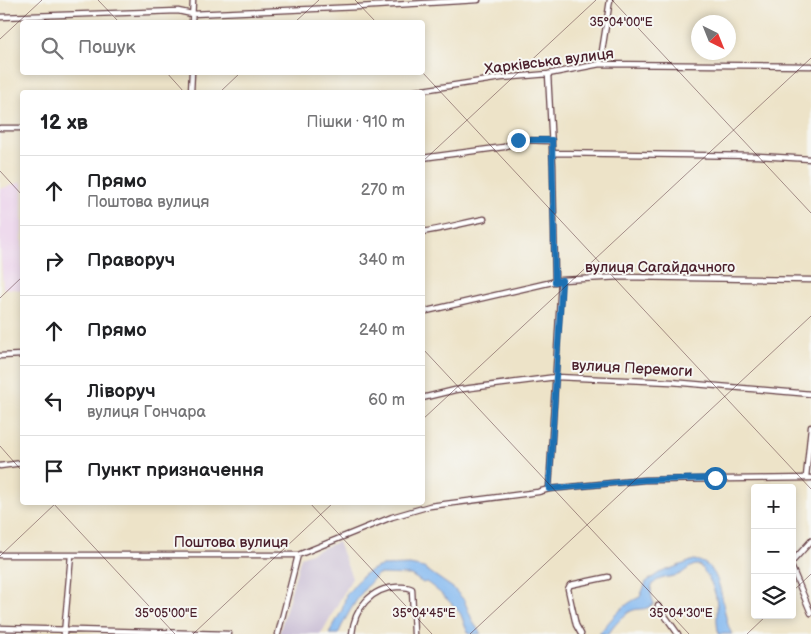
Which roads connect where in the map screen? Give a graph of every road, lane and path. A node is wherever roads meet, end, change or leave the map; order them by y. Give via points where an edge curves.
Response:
1 (194, 0) edge
2 (478, 0) edge
3 (610, 0) edge
4 (192, 14) junction
5 (0, 17) edge
6 (192, 20) edge
7 (600, 64) junction
8 (811, 66) edge
9 (548, 74) junction
10 (192, 75) edge
11 (191, 90) edge
12 (423, 90) edge
13 (0, 128) edge
14 (20, 128) edge
15 (552, 140) junction
16 (552, 153) junction
17 (425, 158) edge
18 (811, 160) edge
19 (484, 219) dead end
20 (425, 232) edge
21 (562, 280) junction
22 (811, 280) edge
23 (555, 282) junction
24 (425, 311) edge
25 (20, 355) edge
26 (0, 356) edge
27 (556, 377) junction
28 (811, 394) edge
29 (425, 397) edge
30 (811, 426) edge
31 (20, 463) edge
32 (0, 466) edge
33 (808, 477) edge
34 (549, 489) junction
35 (811, 541) edge
36 (0, 555) edge
37 (71, 555) junction
38 (298, 555) junction
39 (796, 558) edge
40 (795, 574) edge
41 (608, 577) dead end
42 (658, 606) dead end
43 (811, 613) edge
44 (0, 628) edge
45 (65, 632) edge
46 (153, 633) edge
47 (229, 634) edge
48 (278, 634) edge
49 (352, 634) edge
50 (414, 634) edge
51 (581, 634) edge
52 (678, 634) edge

1 - 4 street
2 - 4 street
3 - 7 street
4 - 5 street via 178,11
4 - 6 street
7 - 8 street, Харківська вулиця
7 - 9 street, Харківська вулиця
9 - 12 street, Харківська вулиця
9 - 15 street
10 - 11 street
13 - 14 street
15 - 16 street
15 - 17 street via 518,140 504,148
16 - 18 street via 758,156
16 - 23 street
19 - 20 street
21 - 22 street, вулиця Сагайдачного via 622,277
21 - 23 street, вулиця Сагайдачного
21 - 27 street
23 - 24 street, вулиця Сагайдачного
25 - 26 street
27 - 28 street, вулиця Перемоги via 671,382
27 - 29 street, вулиця Перемоги via 455,390
27 - 34 street
30 - 33 street
31 - 32 street
33 - 34 street, Поштова вулиця via 644,480
34 - 38 street, Поштова вулиця via 430,506 392,517
35 - 39 street
36 - 37 street, Поштова вулиця
37 - 38 street, Поштова вулиця
37 - 45 street
38 - 48 street
40 - 43 street
41 - 51 street via 570,585 568,589
42 - 52 street
44 - 45 street
45 - 46 street
46 - 47 street
49 - 50 street via 356,617 365,601 378,591 404,586 412,589

